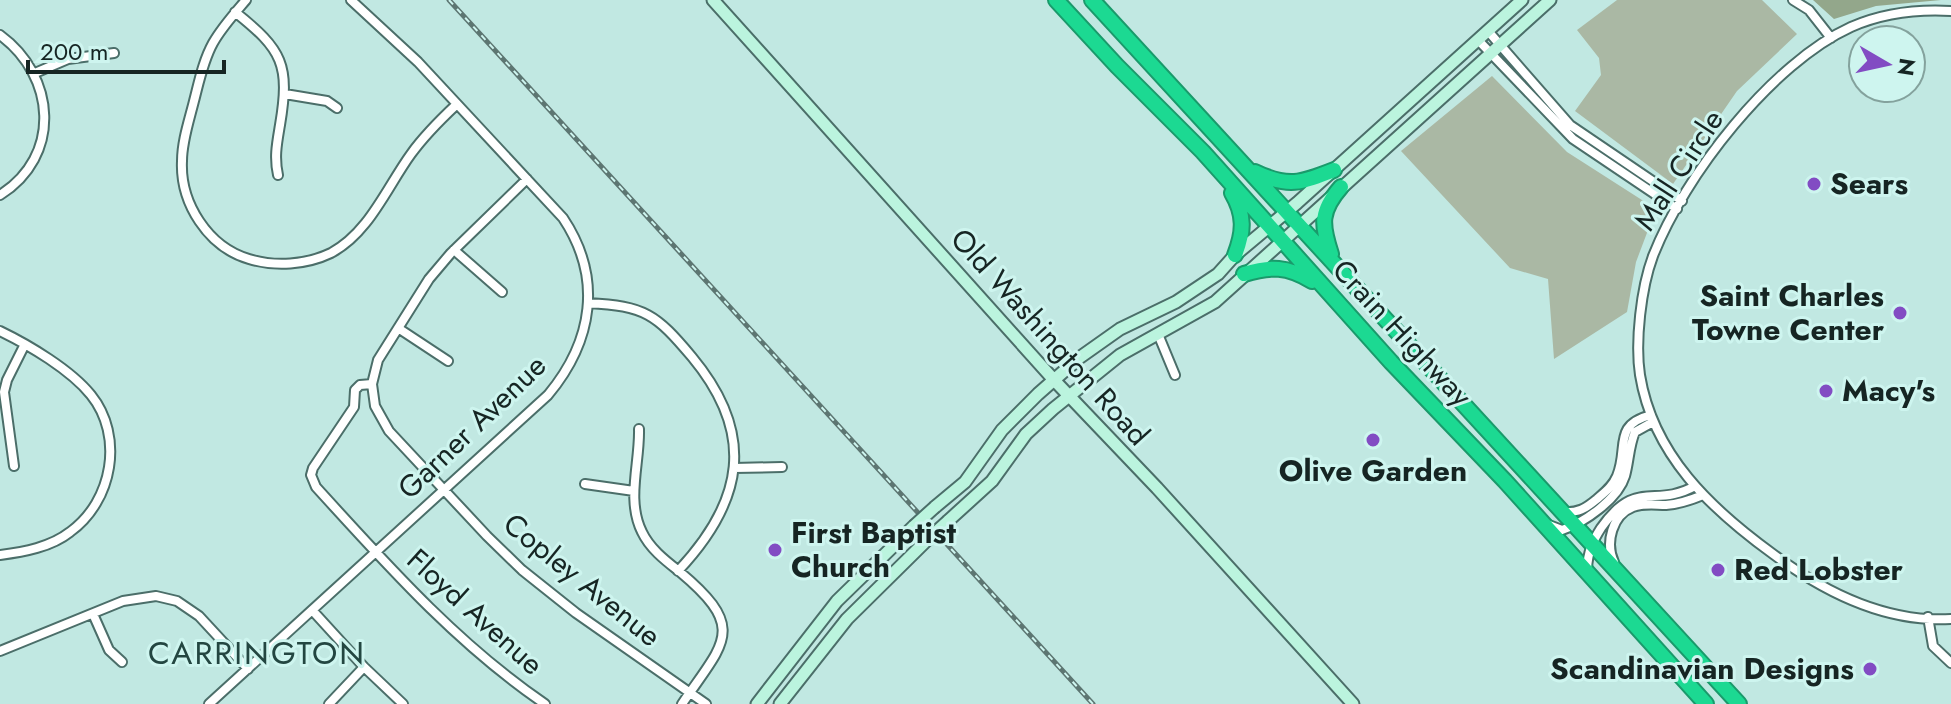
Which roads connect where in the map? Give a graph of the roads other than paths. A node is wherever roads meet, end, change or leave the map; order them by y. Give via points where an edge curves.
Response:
1 (246, 0) edge
2 (351, 0) edge
3 (713, 0) edge
4 (1056, 0) edge
5 (1092, 0) edge
6 (1522, 0) edge
7 (1550, 0) edge
8 (1793, 0) edge
9 (1951, 11) edge
10 (235, 12) junction
11 (1488, 31) junction
12 (0, 35) edge
13 (1831, 38) junction
14 (1478, 40) junction
15 (1495, 50) junction
16 (114, 53) dead end
17 (35, 73) junction
18 (285, 94) junction
19 (456, 105) junction
20 (337, 108) dead end
21 (1215, 166) junction
22 (1247, 169) junction
23 (1334, 170) junction
24 (278, 175) dead end
25 (527, 179) junction
26 (1341, 187) junction
27 (0, 195) edge
28 (1679, 205) junction
29 (1286, 211) junction
30 (1298, 224) junction
31 (1268, 226) junction
32 (1281, 241) junction
33 (454, 250) junction
34 (1235, 255) junction
35 (1334, 262) junction
36 (1244, 274) junction
37 (1324, 287) junction
38 (502, 292) dead end
39 (588, 303) junction
40 (398, 328) junction
41 (0, 331) edge
42 (1158, 334) junction
43 (24, 346) junction
44 (448, 361) dead end
45 (1175, 375) dead end
46 (1054, 380) junction
47 (372, 384) junction
48 (1069, 395) junction
49 (1652, 418) junction
50 (639, 429) dead end
51 (14, 466) dead end
52 (782, 467) dead end
53 (734, 468) junction
54 (585, 484) dead end
55 (1695, 486) junction
56 (443, 490) junction
57 (634, 491) junction
58 (1703, 495) junction
59 (1561, 511) junction
60 (1533, 514) junction
61 (1575, 526) junction
62 (1591, 544) junction
63 (376, 553) junction
64 (0, 555) edge
65 (678, 571) junction
66 (1587, 574) junction
67 (1624, 580) junction
68 (312, 610) junction
69 (93, 614) junction
70 (1928, 617) junction
71 (1951, 619) edge
72 (0, 651) edge
73 (122, 662) dead end
74 (1951, 663) edge
75 (364, 667) junction
76 (248, 669) junction
77 (690, 693) junction
78 (209, 704) edge
79 (329, 704) edge
80 (403, 704) edge
81 (545, 704) edge
82 (682, 704) edge
83 (706, 704) edge
84 (757, 704) edge
85 (780, 704) edge
86 (1353, 704) edge
87 (1706, 704) edge
88 (1739, 704) edge

1 - 10 street
2 - 19 street, Garner Avenue
3 - 46 main road, Old Washington Road
4 - 21 highway, Crain Highway
5 - 22 highway, Crain Highway
6 - 11 main road
7 - 15 main road
8 - 13 street via 1809,10
9 - 13 street, Mall Circle via 1893,14
10 - 18 street via 275,50 283,67
10 - 19 street via 206,59 181,164 187,196 204,229 242,257 293,264 320,258 348,242 412,153
11 - 14 main road
11 - 15 street
12 - 17 street
13 - 28 street, Mall Circle via 1757,98
14 - 15 street
14 - 23 main road
15 - 26 main road
15 - 28 street via 1570,125
16 - 17 street via 68,59
17 - 27 street via 43,103 41,138 23,175
18 - 20 street
18 - 24 street via 276,150
19 - 25 street, Garner Avenue
21 - 31 highway, Crain Highway
21 - 34 highway via 1243,219
22 - 23 highway via 1289,184
22 - 29 highway, Crain Highway
23 - 29 main road
25 - 33 street
25 - 39 street, Garner Avenue via 575,237
26 - 30 main road
26 - 35 highway via 1324,216
28 - 49 street, Mall Circle via 1653,255 1642,304 1639,366
29 - 30 highway, Crain Highway
29 - 31 main road
30 - 32 main road
30 - 35 highway, Crain Highway
31 - 32 highway, Crain Highway
31 - 34 main road
32 - 36 main road
32 - 37 highway, Crain Highway
33 - 38 street
33 - 40 street
34 - 46 main road via 1190,294 1120,329
35 - 59 highway, Crain Highway
36 - 37 highway via 1279,267
36 - 42 main road via 1215,302
37 - 60 highway, Crain Highway
39 - 53 street via 622,305 649,314 683,346 724,404
39 - 56 street, Garner Avenue via 579,344 558,383
40 - 44 street
40 - 47 street via 378,360
41 - 43 street
42 - 45 street
42 - 48 main road via 1120,355
43 - 51 street via 4,392
43 - 64 street via 92,396 108,427 110,463 99,497 70,533 39,547
46 - 48 main road, Old Washington Road
46 - 84 main road, bridge via 1002,430 965,482 837,601
47 - 56 street, Copley Avenue via 384,423
47 - 63 street, Floyd Avenue via 357,387 354,407 311,475
48 - 85 main road, bridge via 1026,434 984,490 847,619
48 - 86 main road, Old Washington Road
49 - 55 street, Mall Circle via 1667,451
49 - 59 street via 1627,429 1609,489 1584,510
49 - 61 street via 1635,432 1618,490
50 - 57 street
52 - 53 street
53 - 65 street via 719,518
54 - 57 street
55 - 58 street, Mall Circle
55 - 62 street via 1677,495 1623,502
56 - 63 street, Garner Avenue
56 - 77 street, Copley Avenue via 538,583
57 - 65 street via 642,533
58 - 67 street via 1686,502 1632,507 1618,519 1610,548
58 - 70 street, Mall Circle via 1801,574 1867,607
59 - 61 highway, Crain Highway
60 - 61 street via 1562,530
60 - 66 highway, Crain Highway
61 - 62 highway, Crain Highway
62 - 66 street
62 - 67 highway, Crain Highway
63 - 68 street, Garner Avenue
63 - 81 street, Floyd Avenue via 449,628
65 - 77 street via 713,602 724,634
66 - 87 highway, Crain Highway
67 - 88 highway, Crain Highway
68 - 75 street
68 - 76 street, Garner Avenue
69 - 72 street
69 - 73 street via 109,650
69 - 76 street via 137,597 177,601 199,616
70 - 71 street, Mall Circle
70 - 74 street via 1933,646
75 - 79 street
75 - 80 street
76 - 78 street, Garner Avenue
77 - 82 street
77 - 83 street, Copley Avenue

